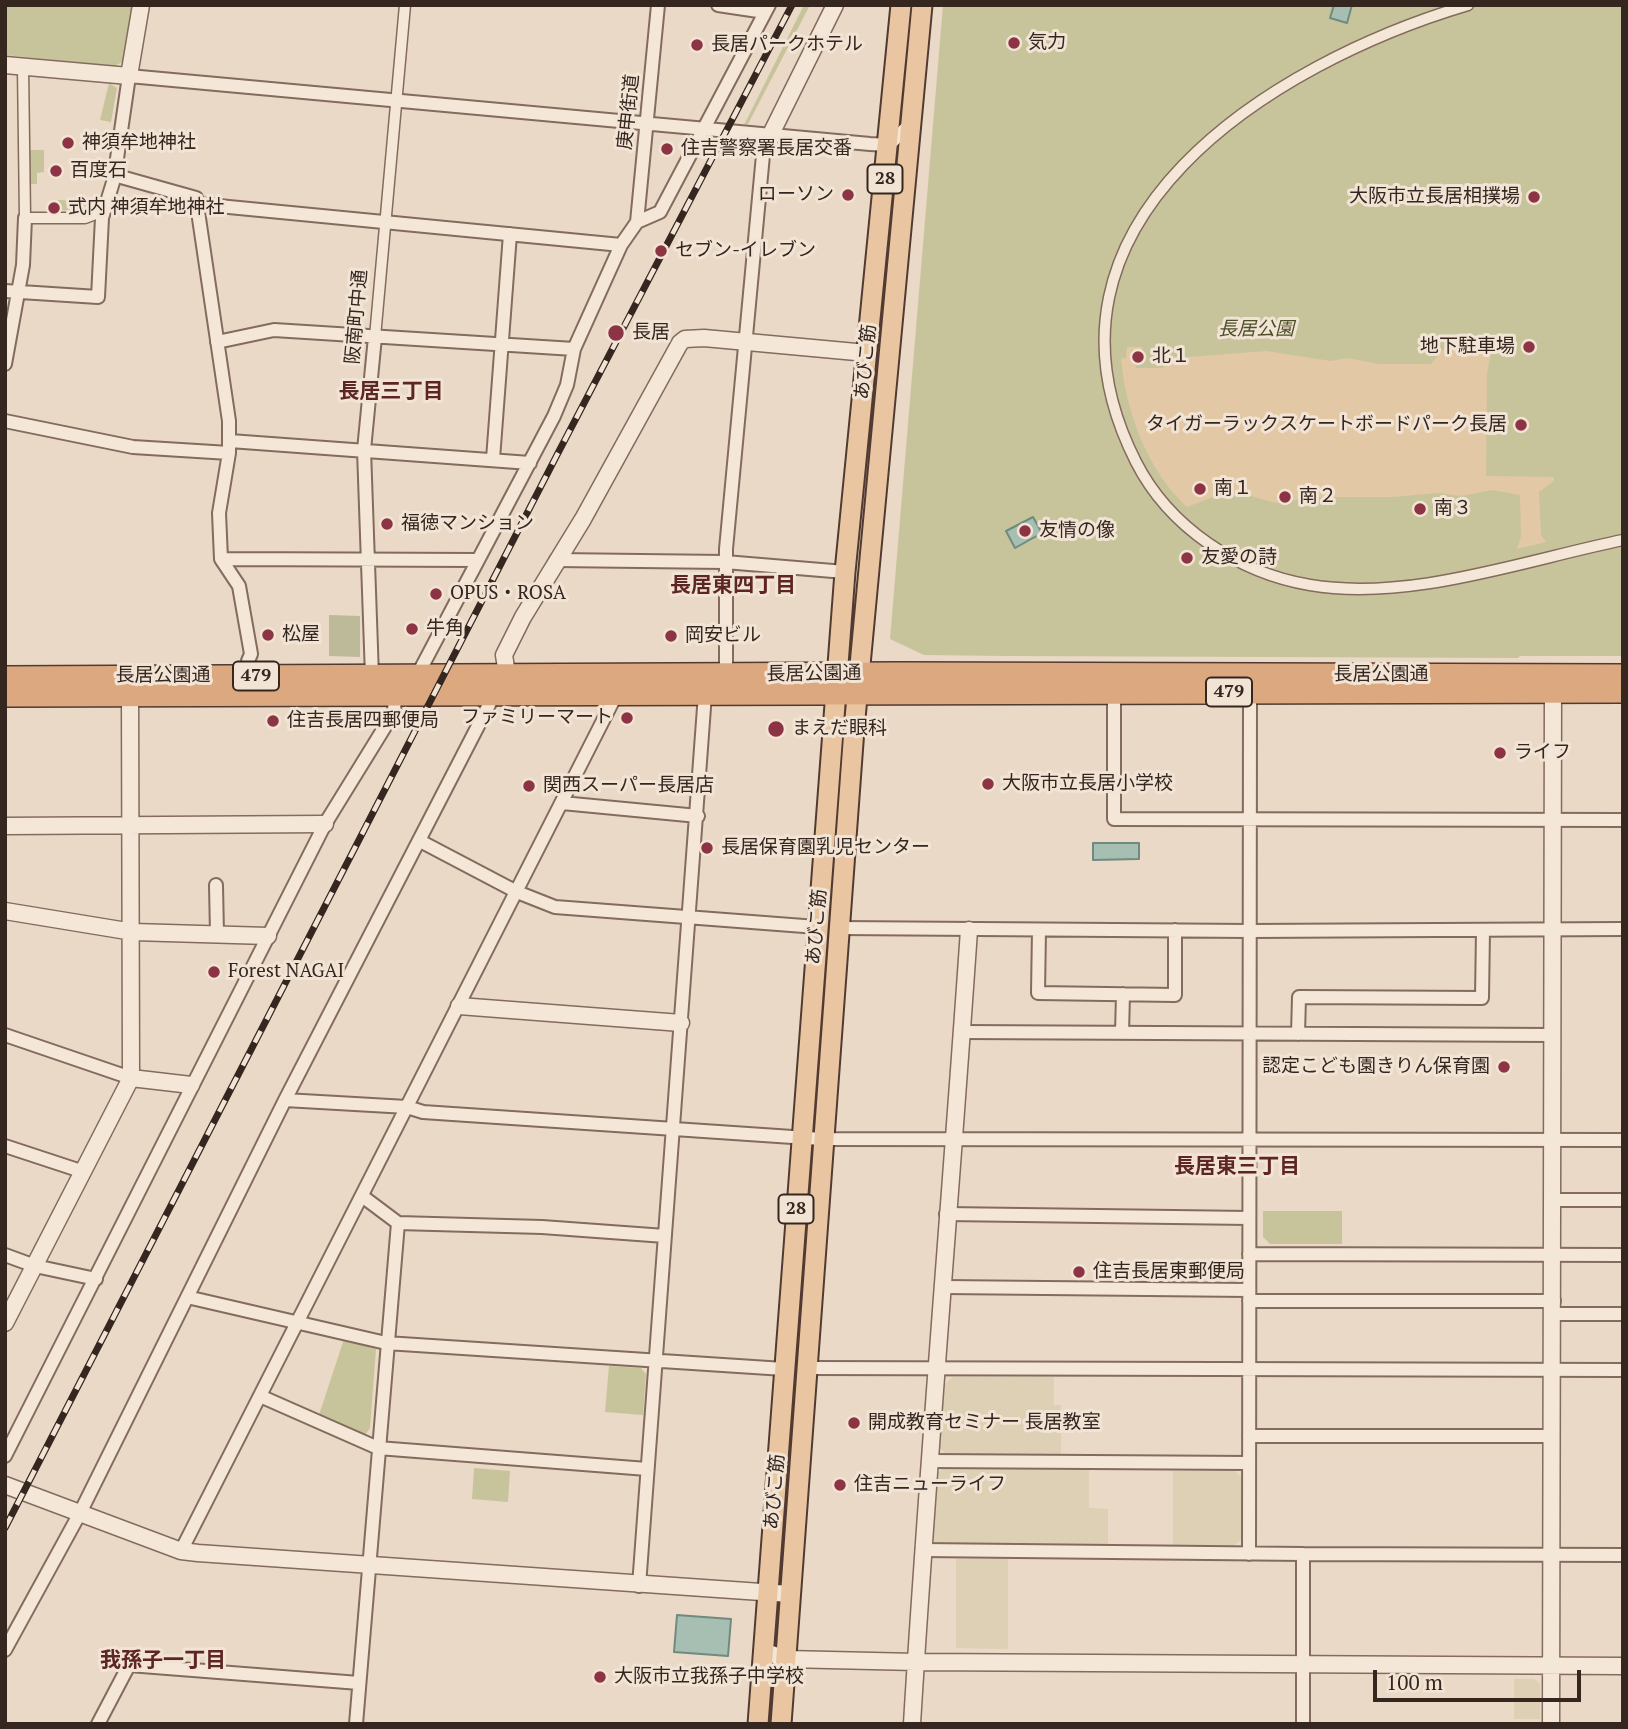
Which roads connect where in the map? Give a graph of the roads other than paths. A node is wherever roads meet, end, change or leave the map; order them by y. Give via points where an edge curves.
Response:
1 (141, 5) edge
2 (405, 5) edge
3 (659, 5) edge
4 (718, 5) edge
5 (835, 5) edge
6 (901, 5) edge
7 (922, 5) edge
8 (1468, 5) edge
9 (767, 8) edge
10 (5, 65) edge
11 (23, 67) junction
12 (129, 76) junction
13 (396, 100) junction
14 (910, 124) junction
15 (647, 125) junction
16 (702, 130) junction
17 (770, 136) junction
18 (888, 145) junction
19 (115, 173) junction
20 (198, 204) junction
21 (103, 211) junction
22 (25, 218) junction
23 (386, 222) junction
24 (637, 222) junction
25 (510, 234) junction
26 (621, 245) junction
27 (11, 291) edge
28 (375, 337) junction
29 (217, 342) junction
30 (746, 342) junction
31 (500, 343) junction
32 (574, 349) junction
33 (867, 353) junction
34 (5, 364) edge
35 (5, 421) edge
36 (229, 447) junction
37 (364, 450) junction
38 (493, 459) junction
39 (530, 463) junction
40 (1623, 540) edge
41 (221, 559) junction
42 (367, 559) junction
43 (478, 560) junction
44 (556, 560) junction
45 (725, 562) junction
46 (845, 572) junction
47 (507, 674) junction
48 (726, 675) junction
49 (1623, 675) edge
50 (249, 676) junction
51 (372, 676) junction
52 (418, 676) junction
53 (5, 677) edge
54 (859, 683) junction
55 (836, 684) junction
56 (1553, 684) junction
57 (130, 685) junction
58 (1114, 692) junction
59 (1250, 692) junction
60 (1623, 692) edge
61 (495, 693) junction
62 (617, 693) junction
63 (705, 694) junction
64 (394, 695) junction
65 (5, 696) edge
66 (562, 803) junction
67 (698, 816) junction
68 (1555, 819) junction
69 (1250, 820) junction
70 (1623, 820) edge
71 (326, 824) junction
72 (5, 826) edge
73 (131, 827) junction
74 (420, 841) junction
75 (216, 885) dead end
76 (517, 892) junction
77 (5, 911) edge
78 (688, 918) junction
79 (817, 928) junction
80 (840, 928) junction
81 (1553, 929) junction
82 (1623, 929) edge
83 (970, 930) junction
84 (1039, 930) junction
85 (1175, 930) junction
86 (1483, 930) junction
87 (1250, 931) junction
88 (133, 932) junction
89 (217, 934) junction
90 (268, 936) junction
91 (1123, 994) junction
92 (458, 1006) junction
93 (681, 1023) junction
94 (962, 1032) junction
95 (1122, 1033) junction
96 (1250, 1033) junction
97 (1298, 1034) junction
98 (5, 1035) edge
99 (1552, 1035) junction
100 (131, 1078) junction
101 (191, 1086) junction
102 (285, 1100) junction
103 (407, 1107) junction
104 (673, 1131) junction
105 (801, 1138) junction
106 (822, 1139) junction
107 (953, 1139) junction
108 (1250, 1139) junction
109 (1553, 1140) junction
110 (1623, 1140) edge
111 (5, 1146) edge
112 (81, 1171) junction
113 (362, 1196) junction
114 (1553, 1200) junction
115 (1623, 1200) edge
116 (946, 1214) junction
117 (1250, 1217) junction
118 (398, 1223) junction
119 (665, 1236) junction
120 (1250, 1254) junction
121 (5, 1255) edge
122 (1554, 1255) junction
123 (1623, 1255) edge
124 (35, 1266) junction
125 (96, 1279) junction
126 (944, 1287) junction
127 (1249, 1296) junction
128 (187, 1297) junction
129 (1553, 1307) junction
130 (1623, 1314) edge
131 (298, 1321) junction
132 (5, 1323) edge
133 (386, 1343) junction
134 (655, 1359) junction
135 (808, 1368) junction
136 (785, 1369) junction
137 (937, 1370) junction
138 (1249, 1370) junction
139 (1552, 1370) junction
140 (1623, 1370) edge
141 (260, 1396) junction
142 (1249, 1436) junction
143 (1552, 1436) junction
144 (379, 1448) junction
145 (5, 1456) edge
146 (929, 1461) junction
147 (1249, 1463) junction
148 (647, 1469) junction
149 (5, 1485) edge
150 (80, 1513) junction
151 (922, 1550) junction
152 (181, 1551) junction
153 (1249, 1554) junction
154 (1303, 1554) junction
155 (1623, 1555) edge
156 (1551, 1556) junction
157 (369, 1566) junction
158 (639, 1586) junction
159 (766, 1593) junction
160 (790, 1594) junction
161 (5, 1650) edge
162 (763, 1651) junction
163 (786, 1659) junction
164 (916, 1662) junction
165 (1303, 1662) junction
166 (1550, 1665) junction
167 (1623, 1666) edge
168 (359, 1683) junction
169 (98, 1724) edge
170 (356, 1724) edge
171 (758, 1724) edge
172 (781, 1724) edge
173 (912, 1724) edge
174 (1303, 1724) edge
175 (1551, 1724) edge

1 - 12 street
2 - 13 street, 阪南町中通
3 - 15 street, 庚申街道
4 - 9 street
5 - 17 street
6 - 18 main road, あびこ筋 / 28
7 - 14 main road, あびこ筋 / 28
8 - 40 street via 1349,50 1299,76 1240,113 1172,176 1135,231 1110,297 1107,355 1117,417 1140,470 1188,528 1246,565 1297,583 1353,589 1427,582
9 - 16 street
10 - 11 street
11 - 12 street
11 - 22 street
12 - 13 street
12 - 19 street
13 - 15 street
13 - 23 street, 阪南町中通
14 - 18 street
14 - 54 main road, あびこ筋 / 28
15 - 16 street
15 - 24 street, 庚申街道
16 - 17 street
16 - 24 street via 660,212
17 - 18 street
17 - 30 street via 763,155
18 - 33 main road, あびこ筋 / 28
19 - 20 street via 196,198
19 - 21 street
20 - 23 street
20 - 29 street
21 - 22 street via 85,218
21 - 27 street via 98,297
22 - 27 street via 23,265
23 - 25 street
23 - 28 street, 阪南町中通
24 - 26 street
25 - 26 street
25 - 31 street
26 - 32 street
27 - 34 street
28 - 29 street via 274,330
28 - 31 street
28 - 37 street, 阪南町中通
29 - 36 street
30 - 33 street
30 - 44 street via 694,338 680,343
30 - 45 street
31 - 32 street
31 - 38 street
32 - 39 street via 567,386
33 - 46 main road, あびこ筋 / 28
35 - 36 street via 133,447
36 - 37 street
36 - 41 street via 219,513
37 - 38 street
37 - 42 street, 阪南町中通
38 - 39 street
39 - 43 street
41 - 42 street
41 - 50 street via 243,599 251,654
42 - 43 street
42 - 51 street, 阪南町中通
43 - 52 street
44 - 45 street
44 - 47 street via 503,655
45 - 46 street
45 - 48 street
46 - 55 main road, あびこ筋 / 28
47 - 48 highway, 長居公園通 / 479
47 - 52 highway, 長居公園通 / 479
48 - 55 highway, 長居公園通 / 479
49 - 56 highway, 長居公園通 / 479
50 - 51 highway, 長居公園通 / 479
50 - 57 highway, 長居公園通 / 479
51 - 52 highway, 長居公園通 / 479
53 - 57 highway, 長居公園通 / 479
54 - 55 highway, 長居公園通 / 479
54 - 56 highway, 長居公園通 / 479
54 - 58 highway, 長居公園通 / 479
54 - 80 main road, あびこ筋 / 28
55 - 63 highway, 長居公園通 / 479
55 - 79 main road, あびこ筋 / 28
56 - 59 highway, 長居公園通 / 479
56 - 60 highway, 長居公園通 / 479
56 - 68 street
57 - 64 highway, 長居公園通 / 479
57 - 65 highway, 長居公園通 / 479
57 - 73 street
58 - 59 highway, 長居公園通 / 479
58 - 69 street via 1114,819
59 - 69 street
61 - 62 highway, 長居公園通 / 479
61 - 64 highway, 長居公園通 / 479
61 - 74 street
62 - 63 highway, 長居公園通 / 479
62 - 66 street
63 - 67 street
64 - 71 street via 394,712
66 - 67 street
66 - 76 street
67 - 78 street
68 - 69 street
68 - 70 street
68 - 81 street
69 - 87 street
71 - 73 street
71 - 90 street
72 - 73 street
73 - 88 street
74 - 76 street
74 - 102 street
75 - 89 street
76 - 78 street via 555,907
76 - 92 street
77 - 88 street
78 - 79 street
78 - 93 street
79 - 105 main road, あびこ筋 / 28
80 - 83 street
80 - 106 main road, あびこ筋 / 28
81 - 82 street
81 - 86 street
81 - 99 street
83 - 84 street
83 - 94 street
84 - 85 street
84 - 91 street via 1038,993
85 - 87 street
85 - 91 street via 1175,995
86 - 87 street
86 - 97 street via 1482,998 1299,997
87 - 96 street
88 - 89 street
88 - 100 street
89 - 90 street
90 - 101 street
91 - 95 street
92 - 93 street
92 - 103 street
93 - 104 street
94 - 95 street
94 - 107 street
95 - 96 street
96 - 97 street
96 - 108 street
97 - 99 street
98 - 100 street
99 - 109 street
100 - 101 street
100 - 112 street
101 - 125 street
102 - 103 street
102 - 128 street
103 - 104 street via 423,1112
103 - 113 street
104 - 105 street
104 - 119 street
105 - 106 street
105 - 136 main road, あびこ筋 / 28
106 - 107 street
106 - 135 main road, あびこ筋 / 28
107 - 108 street
107 - 116 street
108 - 109 street
108 - 117 street
109 - 110 street
109 - 114 street
111 - 112 street
112 - 124 street
113 - 118 street
113 - 131 street
114 - 115 street
114 - 122 street
116 - 117 street
116 - 126 street
117 - 120 street
118 - 119 street
118 - 133 street
119 - 134 street
120 - 122 street
120 - 127 street
121 - 124 street
122 - 123 street
122 - 129 street
124 - 125 street
124 - 132 street
125 - 145 street
126 - 127 street
126 - 137 street
127 - 129 street
127 - 138 street
128 - 131 street
128 - 150 street
129 - 130 street
129 - 139 street
131 - 133 street
131 - 141 street
133 - 134 street
133 - 144 street
134 - 136 street
134 - 148 street
135 - 137 street
135 - 160 main road, あびこ筋 / 28
136 - 159 main road, あびこ筋 / 28
137 - 138 street
137 - 146 street
138 - 139 street
138 - 142 street
139 - 140 street
139 - 143 street
141 - 144 street
141 - 152 street
142 - 143 street
142 - 147 street
143 - 156 street
144 - 148 street
144 - 157 street
146 - 147 street
146 - 151 street
147 - 153 street
148 - 158 street
149 - 150 street
150 - 152 street
150 - 161 street
151 - 153 street
151 - 164 street
152 - 157 street
153 - 154 street
154 - 156 street
154 - 165 street
155 - 156 street
156 - 166 street
157 - 158 street
157 - 168 street
158 - 159 street
159 - 160 street
159 - 162 main road, あびこ筋 / 28
160 - 163 main road, あびこ筋 / 28
162 - 163 street
162 - 171 main road, あびこ筋 / 28
163 - 164 street
163 - 172 main road, あびこ筋 / 28
164 - 165 street
164 - 173 street
165 - 166 street
165 - 174 street
166 - 167 street
166 - 175 street
168 - 169 street via 130,1665
168 - 170 street

